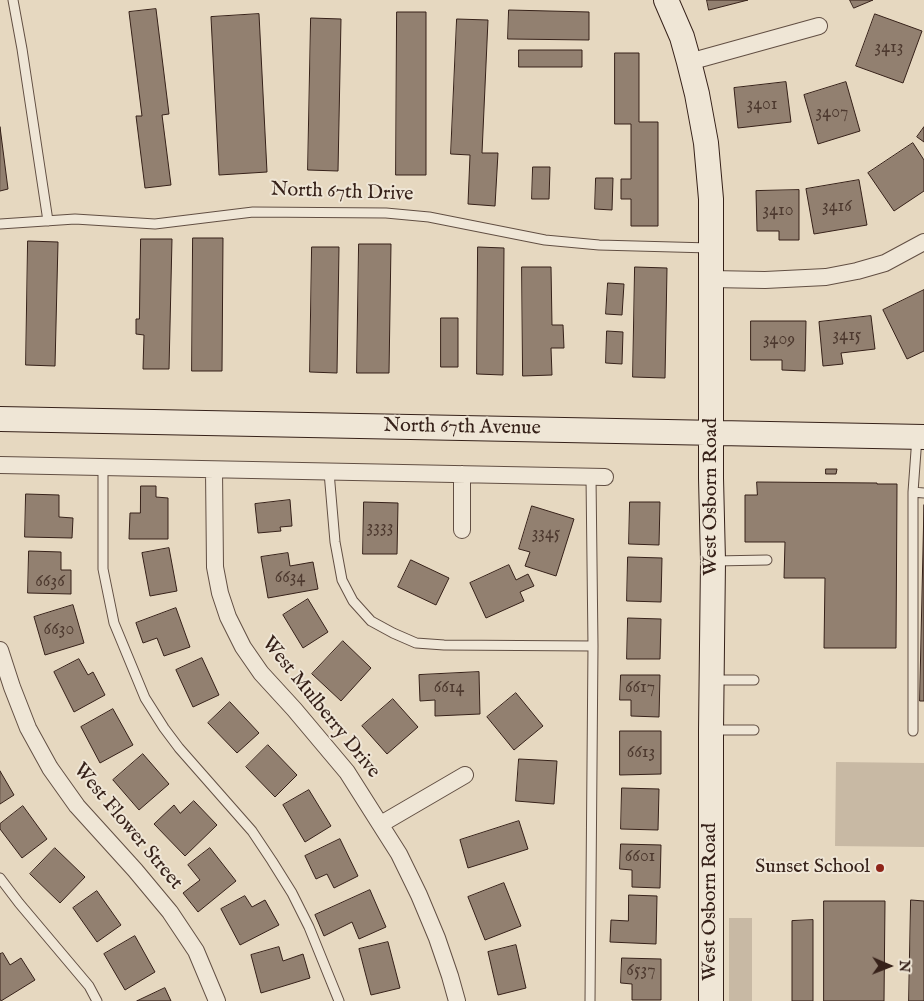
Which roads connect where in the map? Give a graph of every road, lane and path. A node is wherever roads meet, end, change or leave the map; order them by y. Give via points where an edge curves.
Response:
1 (13, 0) edge
2 (666, 0) edge
3 (819, 26) dead end
4 (690, 62) junction
5 (48, 221) junction
6 (0, 224) edge
7 (924, 242) edge
8 (710, 248) junction
9 (711, 279) junction
10 (0, 419) edge
11 (711, 433) junction
12 (921, 437) edge
13 (0, 465) edge
14 (103, 467) junction
15 (214, 470) junction
16 (330, 472) junction
17 (462, 474) junction
18 (598, 477) joint
19 (913, 492) junction
20 (924, 493) edge
21 (462, 530) dead end
22 (767, 560) dead end
23 (712, 561) junction
24 (593, 646) junction
25 (0, 650) edge
26 (712, 680) junction
27 (754, 680) dead end
28 (711, 730) junction
29 (754, 730) dead end
30 (914, 731) dead end
31 (465, 775) dead end
32 (381, 824) junction
33 (0, 878) edge
34 (97, 1001) edge
35 (216, 1001) edge
36 (339, 1001) edge
37 (457, 1001) edge
38 (590, 1001) edge
39 (711, 1001) edge

1 - 5 lane
2 - 4 street, West Osborn Road
3 - 4 street
4 - 8 street, West Osborn Road via 706,143 711,199
5 - 6 lane, North 67th Drive
5 - 8 lane, North 67th Drive via 75,219 155,224 252,212 386,212 546,240
7 - 9 street via 885,263 834,275 790,279
8 - 9 street, West Osborn Road
9 - 11 street, West Osborn Road
10 - 11 street, North 67th Avenue
11 - 12 street, North 67th Avenue
11 - 23 street, West Osborn Road
12 - 19 lane
13 - 14 street
14 - 15 street
14 - 36 lane via 103,569 114,623 145,698 174,742 252,831 272,861 309,927
15 - 16 street
15 - 32 street, West Mulberry Drive via 215,567 228,617 261,673 347,772
16 - 17 street
16 - 24 lane via 335,542 342,580 353,601 371,621 416,643
17 - 18 street
17 - 21 street
18 - 24 lane
19 - 20 lane
19 - 30 lane
22 - 23 lane
23 - 26 street, West Osborn Road
24 - 38 lane
25 - 35 street, West Flower Street via 28,728 50,768 77,806 170,912 196,951
26 - 27 lane
26 - 28 street, West Osborn Road
28 - 29 lane
28 - 39 street, West Osborn Road
31 - 32 street
32 - 37 street, West Mulberry Drive via 419,895
33 - 34 lane via 89,986

